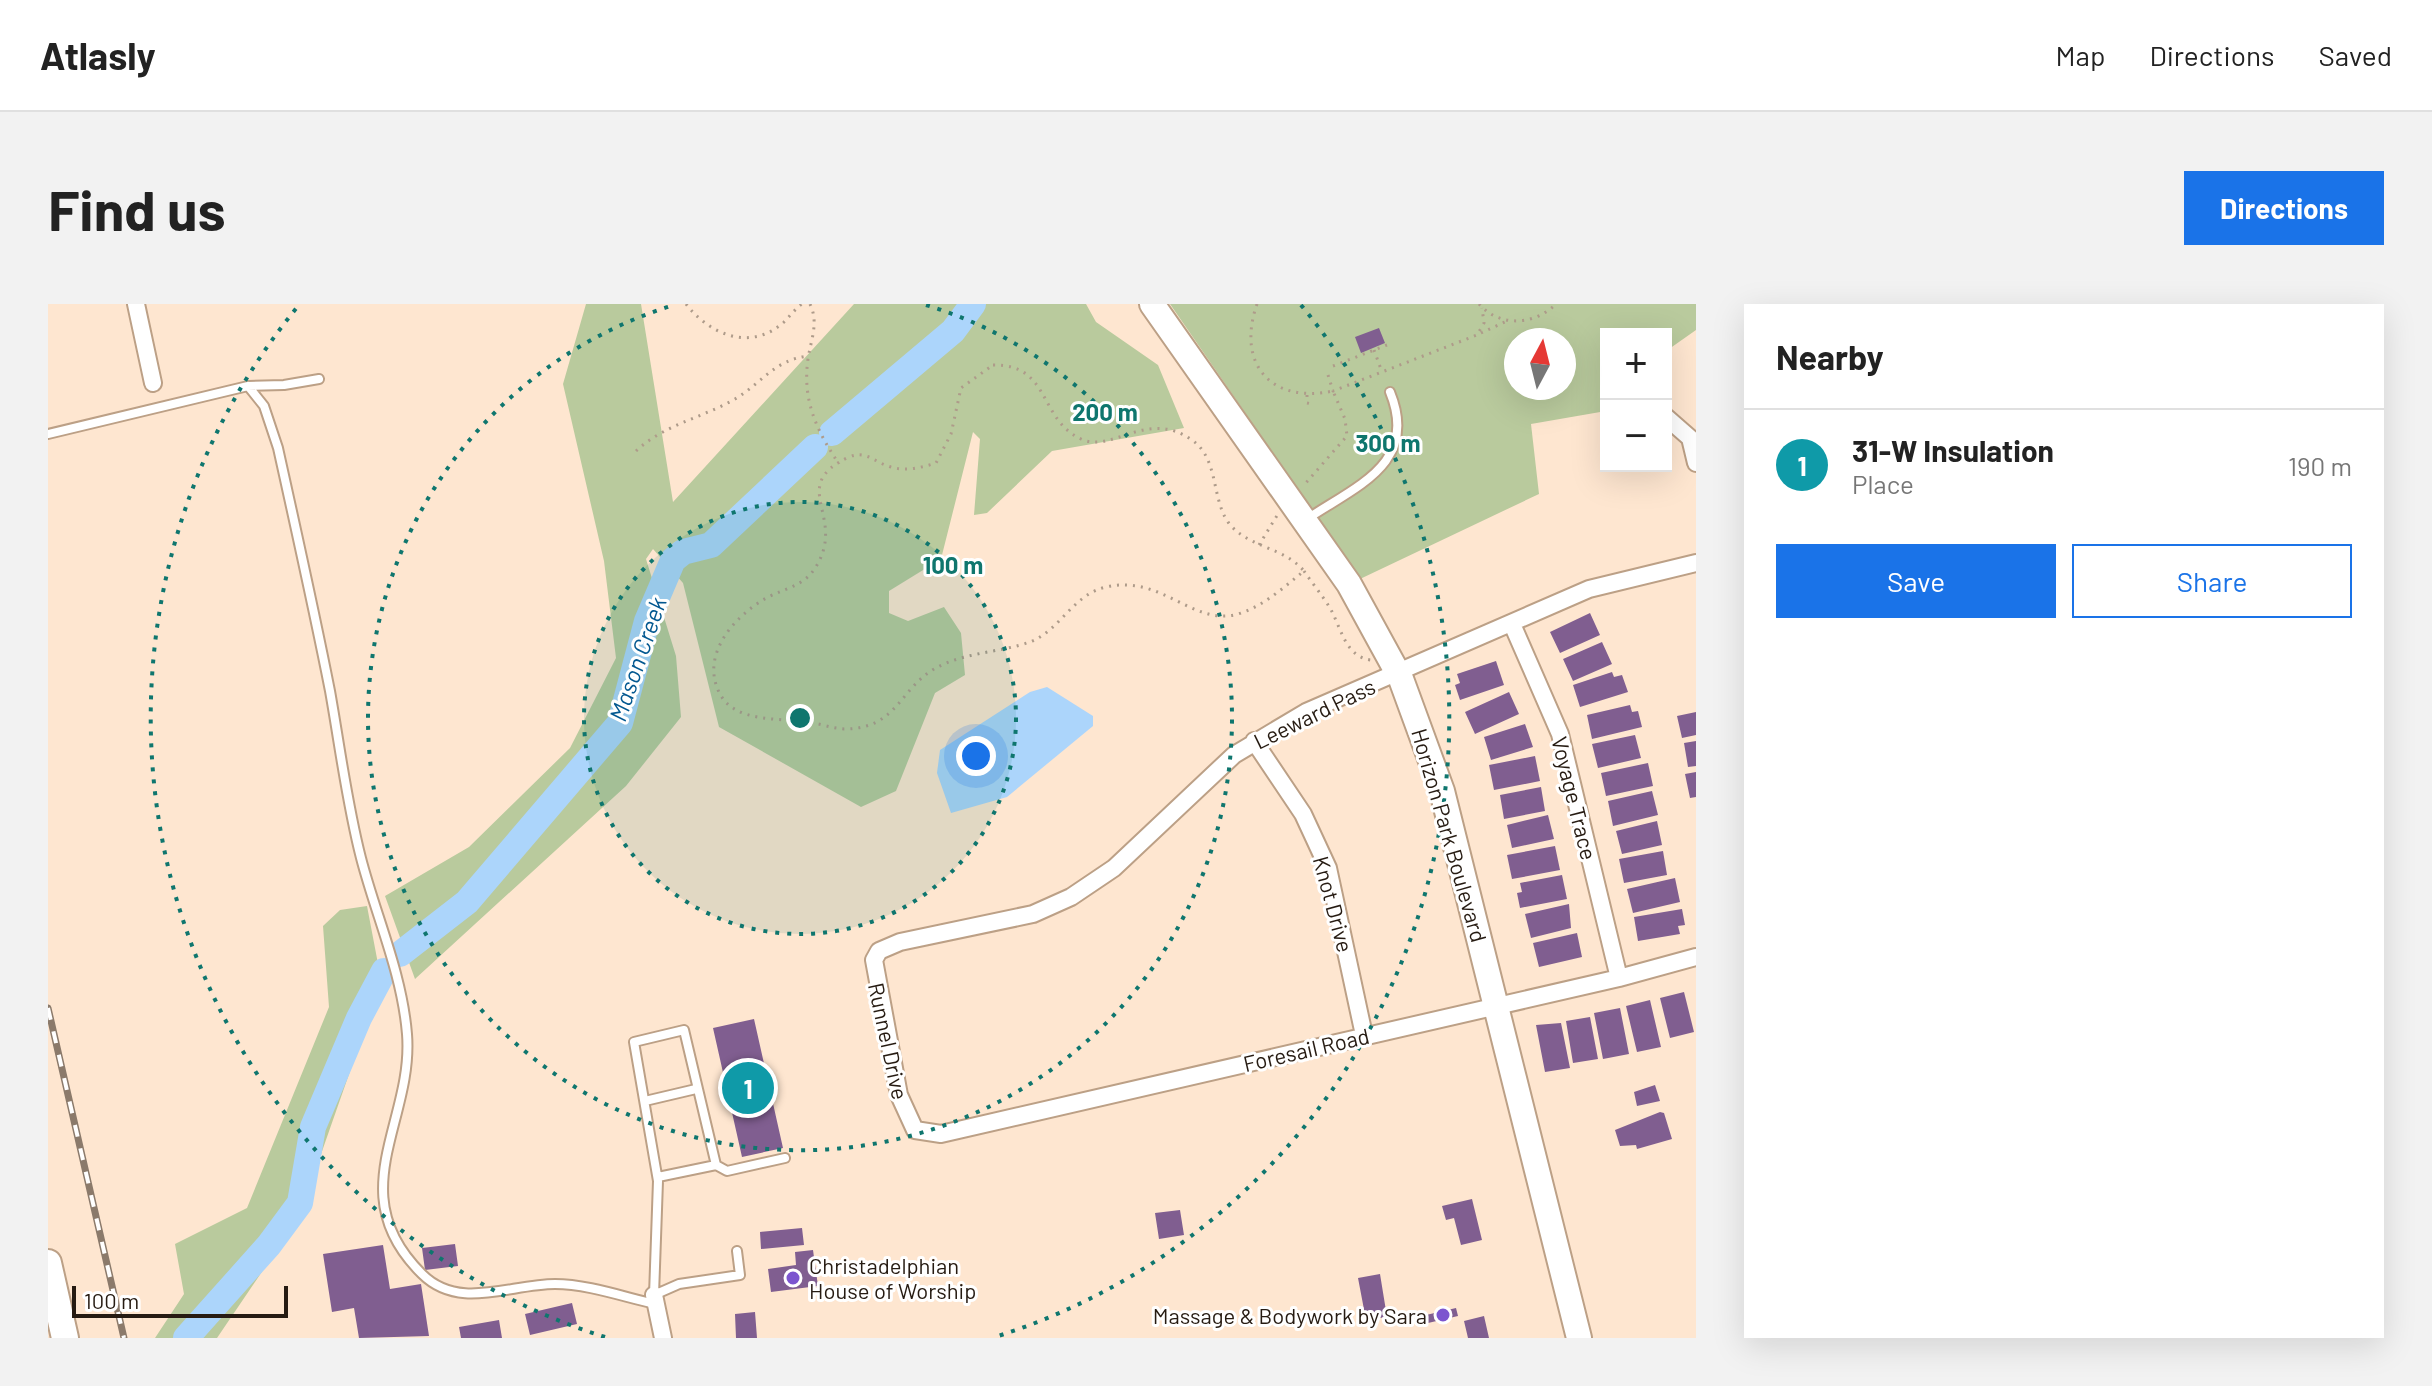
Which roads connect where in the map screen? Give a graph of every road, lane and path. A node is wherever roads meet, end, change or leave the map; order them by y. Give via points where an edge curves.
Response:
1 (136, 304) edge
2 (686, 304) edge
3 (802, 304) edge
4 (810, 304) edge
5 (1152, 304) edge
6 (1257, 304) edge
7 (1556, 304) edge
8 (1480, 306) edge
9 (1508, 321) junction
10 (1477, 335) junction
11 (1387, 345) dead end
12 (1374, 350) junction
13 (808, 356) junction
14 (1333, 366) dead end
15 (1382, 372) junction
16 (1328, 375) dead end
17 (319, 379) dead end
18 (153, 383) dead end
19 (248, 386) junction
20 (1333, 391) junction
21 (1390, 392) dead end
22 (1307, 395) junction
23 (1312, 404) dead end
24 (1672, 422) edge
25 (48, 434) edge
26 (636, 451) dead end
27 (1696, 463) edge
28 (839, 464) junction
29 (1297, 494) dead end
30 (1284, 507) dead end
31 (1306, 519) junction
32 (1259, 545) junction
33 (1696, 563) edge
34 (1304, 571) junction
35 (1512, 624) junction
36 (1374, 659) dead end
37 (1398, 673) junction
38 (1254, 741) junction
39 (879, 951) joint
40 (1696, 957) edge
41 (1619, 978) junction
42 (1496, 1007) junction
43 (1364, 1035) junction
44 (696, 1089) junction
45 (645, 1101) junction
46 (915, 1130) joint
47 (785, 1158) dead end
48 (716, 1165) junction
49 (658, 1177) junction
50 (737, 1251) dead end
51 (48, 1263) edge
52 (655, 1300) junction
53 (65, 1338) edge
54 (663, 1338) edge
55 (1579, 1338) edge

1 - 18 street
2 - 3 path via 719,334 749,337 773,330
4 - 13 path via 815,318
5 - 31 street, Horizon Park Boulevard
6 - 22 path via 1250,345 1261,370 1283,390
7 - 9 path via 1535,319
8 - 9 path
8 - 10 path via 1484,323
9 - 10 path
10 - 15 path
11 - 12 path
12 - 14 path
12 - 15 path
13 - 26 path via 776,365 738,397 686,419
13 - 28 path via 811,414
15 - 20 path
16 - 20 path
17 - 19 lane
19 - 25 lane
19 - 52 lane via 264,406 278,448 361,859 402,997 407,1036 404,1081 381,1182 403,1251 423,1276 456,1295 556,1284
20 - 22 path
20 - 29 path via 1347,436
21 - 31 lane via 1400,432 1393,453 1374,474
22 - 23 path
24 - 27 street via 1690,438
28 - 32 path via 858,454 897,468 936,463 951,434 961,388 993,365 1013,367 1035,379 1056,418 1082,440 1153,428 1176,431 1195,442 1207,457 1228,521
28 - 34 path via 817,485 828,535 814,571 795,587 759,603 714,654 720,695 747,714 842,729 864,727 885,719 932,670 987,650 1033,641 1077,602 1103,587 1135,584 1200,612 1230,615 1262,603
30 - 32 path
31 - 37 street, Horizon Park Boulevard
32 - 34 path via 1287,555
33 - 35 street, Leeward Pass via 1589,589
34 - 36 path via 1329,605 1348,647 1364,659
35 - 37 street, Leeward Pass
35 - 41 street, Voyage Trace via 1560,734
37 - 38 street, Leeward Pass via 1306,712
37 - 42 street, Horizon Park Boulevard via 1442,791
38 - 39 street, Leeward Pass via 1114,868 1071,897 1033,914
38 - 43 street, Knot Drive via 1303,814 1328,868
39 - 46 street, Runnel Drive via 874,976 899,1095
40 - 41 street, Foresail Road
41 - 42 street, Foresail Road
42 - 43 street, Foresail Road
42 - 55 street, Horizon Park Boulevard
43 - 46 street, Foresail Road via 941,1134
44 - 45 lane
44 - 45 lane via 684,1030 634,1042
44 - 48 lane
45 - 49 lane
47 - 48 lane via 727,1171
48 - 49 lane
49 - 52 lane
50 - 52 lane via 740,1275 679,1284
51 - 53 main road
52 - 54 street

